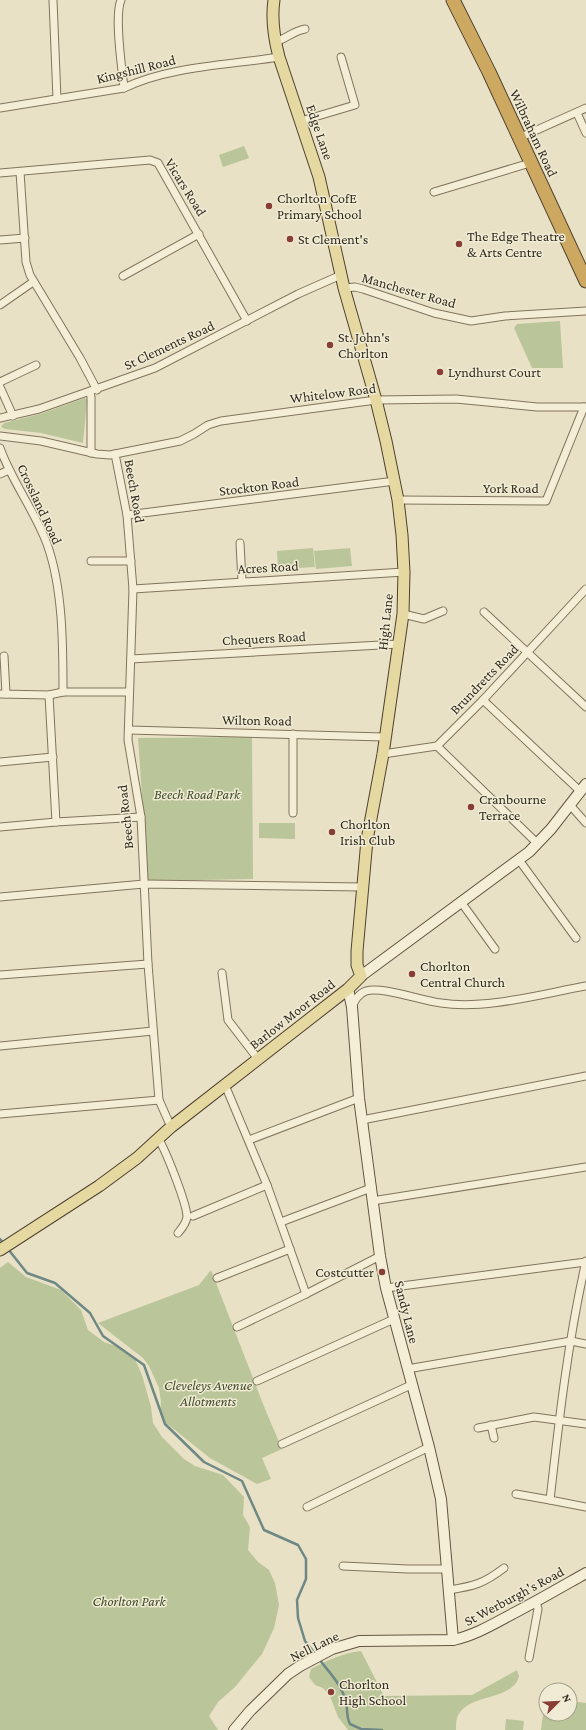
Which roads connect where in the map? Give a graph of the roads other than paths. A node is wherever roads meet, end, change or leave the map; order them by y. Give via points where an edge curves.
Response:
1 (53, 0) edge
2 (121, 0) edge
3 (274, 0) edge
4 (453, 0) edge
5 (305, 29) dead end
6 (275, 42) junction
7 (279, 57) junction
8 (341, 57) dead end
9 (124, 88) junction
10 (57, 99) junction
11 (0, 108) edge
12 (586, 108) edge
13 (577, 113) junction
14 (301, 121) junction
15 (586, 133) edge
16 (519, 138) junction
17 (530, 163) junction
18 (20, 172) junction
19 (0, 174) edge
20 (434, 192) dead end
21 (199, 234) junction
22 (25, 238) junction
23 (0, 240) edge
24 (341, 275) junction
25 (122, 276) dead end
26 (586, 281) edge
27 (33, 282) junction
28 (344, 288) junction
29 (0, 305) edge
30 (586, 311) edge
31 (247, 321) junction
32 (36, 364) dead end
33 (0, 382) edge
34 (0, 386) edge
35 (93, 391) junction
36 (376, 400) junction
37 (585, 407) edge
38 (13, 416) junction
39 (0, 418) edge
40 (0, 436) edge
41 (0, 448) edge
42 (91, 453) junction
43 (115, 454) junction
44 (9, 470) junction
45 (0, 474) edge
46 (395, 482) junction
47 (398, 500) junction
48 (127, 515) junction
49 (240, 543) dead end
50 (131, 561) junction
51 (90, 562) dead end
52 (404, 572) junction
53 (242, 581) junction
54 (133, 589) junction
55 (586, 589) edge
56 (443, 611) dead end
57 (484, 612) dead end
58 (403, 614) junction
59 (399, 644) junction
60 (527, 653) junction
61 (4, 656) dead end
62 (131, 659) junction
63 (63, 692) junction
64 (129, 692) junction
65 (3, 694) edge
66 (49, 695) junction
67 (483, 700) junction
68 (586, 707) edge
69 (129, 730) junction
70 (293, 734) junction
71 (384, 737) junction
72 (437, 746) junction
73 (383, 754) junction
74 (53, 757) junction
75 (0, 762) edge
76 (583, 788) edge
77 (570, 805) junction
78 (294, 813) dead end
79 (140, 817) junction
80 (56, 822) junction
81 (586, 823) edge
82 (0, 827) edge
83 (538, 844) junction
84 (519, 860) junction
85 (144, 884) junction
86 (363, 887) junction
87 (0, 897) edge
88 (461, 902) junction
89 (576, 938) dead end
90 (495, 949) dead end
91 (148, 964) junction
92 (222, 973) dead end
93 (0, 975) edge
94 (361, 976) junction
95 (586, 986) edge
96 (348, 989) junction
97 (352, 1007) junction
98 (153, 1031) junction
99 (0, 1046) edge
100 (258, 1059) junction
101 (586, 1076) edge
102 (225, 1085) junction
103 (359, 1098) junction
104 (158, 1100) junction
105 (0, 1114) edge
106 (362, 1120) junction
107 (171, 1127) junction
108 (158, 1138) junction
109 (249, 1140) junction
110 (586, 1167) edge
111 (268, 1185) junction
112 (371, 1188) junction
113 (372, 1201) junction
114 (193, 1216) dead end
115 (281, 1222) junction
116 (178, 1233) dead end
117 (290, 1249) junction
118 (0, 1250) edge
119 (380, 1256) junction
120 (586, 1262) edge
121 (217, 1278) dead end
122 (386, 1288) junction
123 (306, 1294) junction
124 (394, 1319) junction
125 (237, 1327) dead end
126 (571, 1341) junction
127 (586, 1344) edge
128 (407, 1369) junction
129 (257, 1382) dead end
130 (411, 1385) junction
131 (559, 1419) junction
132 (586, 1424) edge
133 (491, 1425) junction
134 (478, 1428) dead end
135 (494, 1438) dead end
136 (282, 1444) dead end
137 (429, 1448) junction
138 (516, 1494) dead end
139 (550, 1500) junction
140 (586, 1507) edge
141 (307, 1508) dead end
142 (343, 1566) dead end
143 (504, 1568) dead end
144 (447, 1569) junction
145 (586, 1573) edge
146 (449, 1590) junction
147 (536, 1602) junction
148 (454, 1640) junction
149 (529, 1658) dead end
150 (234, 1730) edge

1 - 10 street
2 - 9 street via 118,12
3 - 6 main road, Edge Lane via 272,14
4 - 16 highway, Wilbraham Road
5 - 6 street
6 - 7 main road, Edge Lane
7 - 9 street, Kingshill Road via 176,72
7 - 14 main road, Edge Lane
8 - 14 street via 355,105
9 - 10 street, Kingshill Road
10 - 11 street, Kingshill Road
12 - 13 street
13 - 15 street
13 - 16 street
14 - 24 main road, Edge Lane via 319,177
16 - 17 highway, Wilbraham Road
17 - 20 street
17 - 26 highway, Wilbraham Road
18 - 19 street, Vicars Road
18 - 21 street, Vicars Road via 154,161 160,166
18 - 22 street
21 - 25 street
21 - 31 street, Vicars Road
22 - 23 street
22 - 27 street via 28,268
24 - 28 main road, High Lane
24 - 31 street, St Clements Road
27 - 29 street
27 - 35 street via 80,358
28 - 30 street, Manchester Road via 359,288 434,313 471,321 505,316
28 - 36 main road, High Lane
31 - 35 street, St Clements Road via 155,368
32 - 33 street
34 - 38 street
35 - 38 street, St Clements Road
35 - 42 street
36 - 37 street, Whitelow Road via 456,399 537,407
36 - 43 street, Whitelow Road via 220,421 180,441
36 - 46 main road, High Lane
37 - 47 street, York Road via 546,501
38 - 39 street, St Clements Road
40 - 42 street, Whitelow Road via 41,441
41 - 44 street, Crossland Road
42 - 43 street, Whitelow Road
43 - 48 street, Beech Road
44 - 45 street
44 - 63 street, Crossland Road via 47,544 62,628
46 - 47 main road, High Lane
46 - 48 street, Stockton Road
47 - 52 main road, High Lane
48 - 50 street, Beech Road
49 - 53 street
50 - 51 street
50 - 54 street, Beech Road
52 - 53 street, Acres Road
52 - 58 main road, High Lane
53 - 54 street, Acres Road
54 - 62 street, Beech Road
55 - 60 street, Brundretts Road
56 - 58 street via 424,619
57 - 60 street
58 - 59 main road, High Lane
59 - 62 street, Chequers Road
59 - 71 main road, High Lane
60 - 67 street, Brundretts Road
60 - 68 street
61 - 65 street
62 - 64 street, Beech Road
63 - 64 street
63 - 66 street
64 - 69 street, Beech Road
65 - 66 street
66 - 74 street
67 - 72 street, Brundretts Road
67 - 76 street
69 - 70 street, Wilton Road
69 - 79 street, Beech Road via 128,740
70 - 71 street, Wilton Road
70 - 78 street
71 - 73 main road, High Lane
72 - 73 street
72 - 83 street
73 - 86 main road, High Lane via 367,840
74 - 75 street
74 - 80 street
76 - 77 street, Barlow Moor Road
77 - 81 street
77 - 83 street, Barlow Moor Road
79 - 80 street
79 - 85 street, Beech Road
80 - 82 street
83 - 84 street, Barlow Moor Road
84 - 88 street, Barlow Moor Road
84 - 89 street
85 - 86 street
85 - 87 street
85 - 91 street, Beech Road
86 - 94 main road, High Lane via 357,951 357,964
88 - 90 street
88 - 94 street, Barlow Moor Road
91 - 93 street
91 - 98 street, Beech Road
92 - 100 street via 228,1020
94 - 96 main road, Barlow Moor Road
95 - 97 street via 468,1006 370,990 360,994
96 - 97 street, Sandy Lane
96 - 100 main road, Barlow Moor Road
97 - 103 street, Sandy Lane
98 - 99 street
98 - 104 street, Beech Road
100 - 102 main road, Barlow Moor Road
101 - 106 street
102 - 107 main road, Barlow Moor Road
102 - 109 street
103 - 106 street, Sandy Lane
103 - 109 street
104 - 105 street
104 - 107 street, Beech Road
106 - 112 street, Sandy Lane
107 - 108 main road, Barlow Moor Road
108 - 116 street via 165,1150 186,1211 185,1225
108 - 118 main road, Barlow Moor Road via 115,1175
109 - 111 street
110 - 113 street
111 - 114 street
111 - 115 street
112 - 113 street, Sandy Lane
112 - 115 street
113 - 119 street, Sandy Lane
115 - 117 street
117 - 121 street
117 - 123 street
119 - 122 street, Sandy Lane
119 - 123 street
120 - 122 street
120 - 126 street
122 - 124 street, Sandy Lane
123 - 125 street
124 - 128 street, Sandy Lane
124 - 129 street
126 - 127 street
126 - 128 street
126 - 131 street
128 - 130 street, Sandy Lane
130 - 136 street
130 - 137 street, Sandy Lane
131 - 132 street
131 - 133 street via 534,1417
131 - 139 street
133 - 134 street
133 - 135 street
137 - 141 street
137 - 144 street, Sandy Lane via 441,1499
138 - 139 street
139 - 140 street
142 - 144 street
143 - 146 street via 478,1585
144 - 146 street, Sandy Lane
145 - 147 street, St Werburgh's Road
146 - 148 street, Sandy Lane
147 - 148 street, St Werburgh's Road via 474,1634
147 - 149 street via 538,1609
148 - 150 street, Nell Lane via 359,1641 332,1649 288,1674

